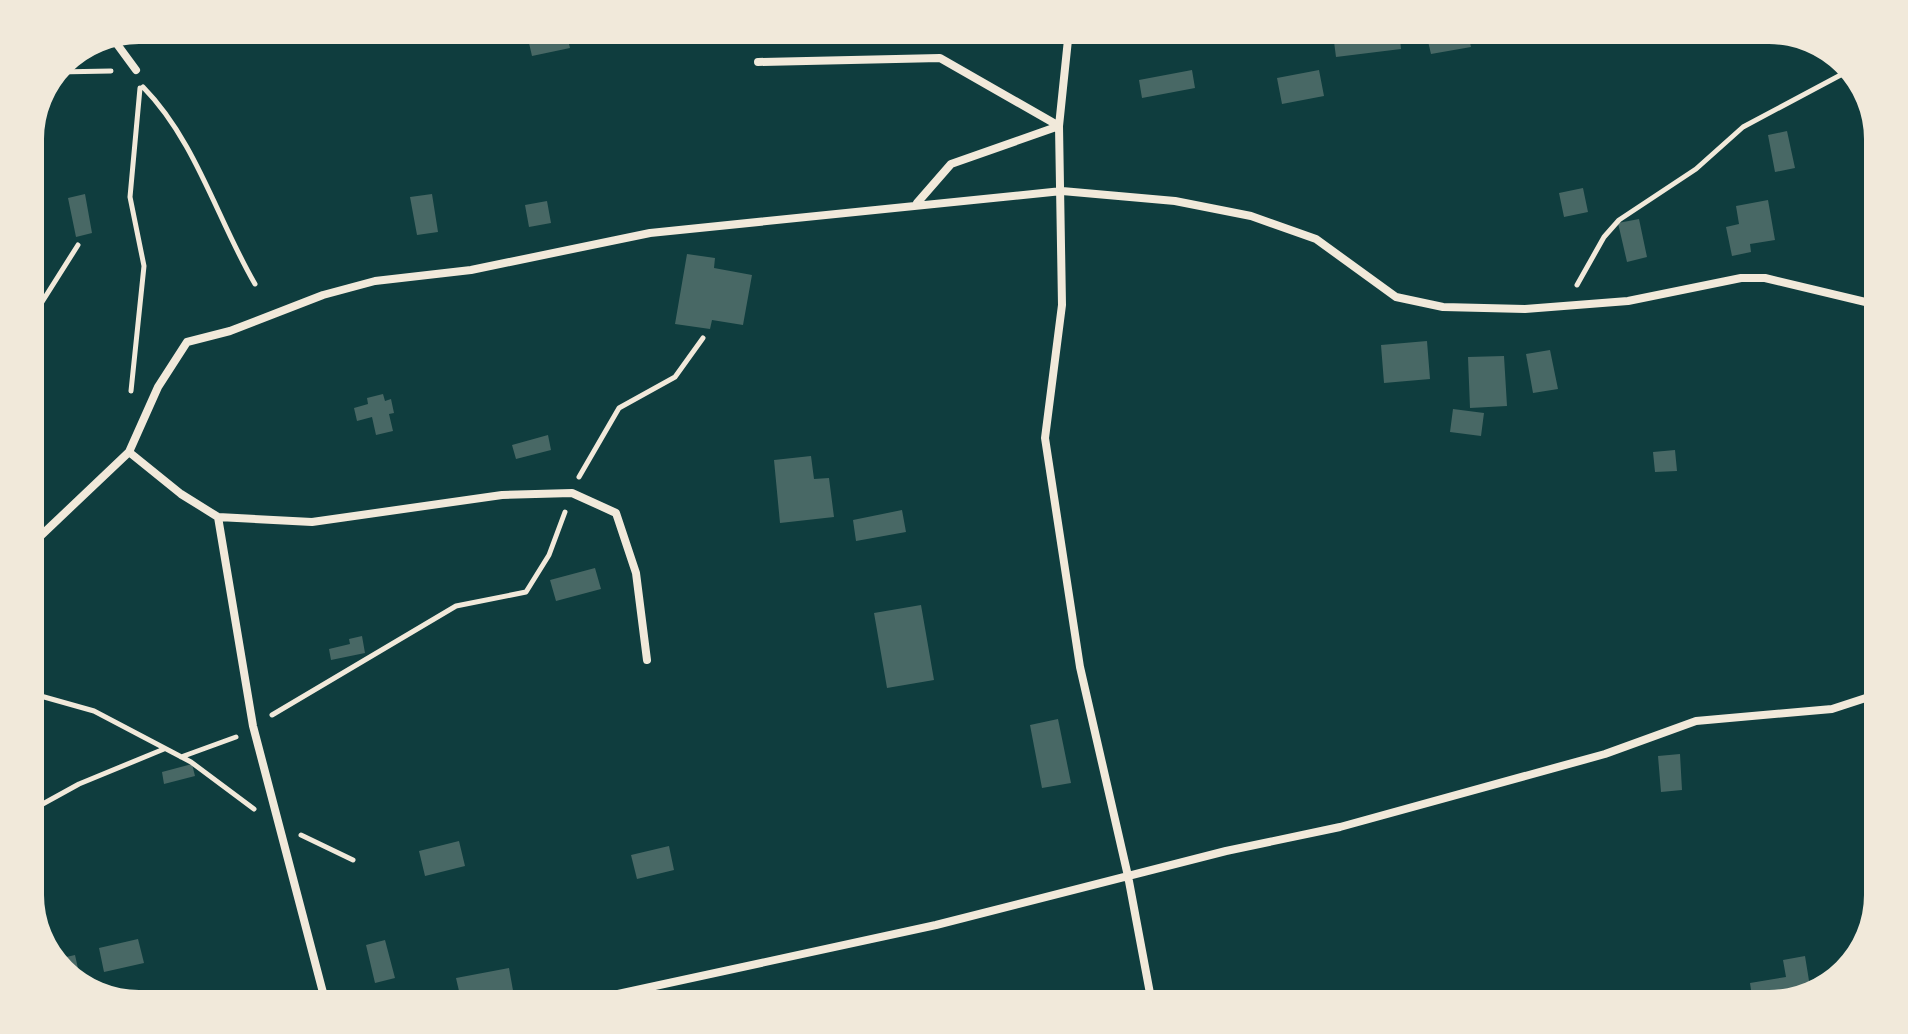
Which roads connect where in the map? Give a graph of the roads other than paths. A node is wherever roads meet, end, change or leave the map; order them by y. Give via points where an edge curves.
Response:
1 (1068, 44) edge
2 (119, 46) edge
3 (758, 62) dead end
4 (136, 70) road end
5 (1059, 126) junction
6 (1062, 191) junction
7 (917, 203) junction
8 (1864, 302) edge
9 (129, 452) junction
10 (218, 517) junction
11 (44, 533) edge
12 (647, 660) dead end
13 (1864, 699) edge
14 (1128, 876) junction
15 (322, 990) edge
16 (641, 990) edge
17 (1149, 990) edge

1 - 5 street
2 - 4 street
3 - 5 street via 940,58
5 - 6 street
5 - 7 street via 951,164
6 - 7 street
6 - 8 street via 1175,201 1251,216 1316,239 1396,297 1443,307 1628,301 1741,278 1765,278
6 - 14 street via 1062,305 1045,438 1080,667
7 - 9 street via 650,233 471,270 375,281 323,295 187,342 158,387
9 - 10 street
9 - 11 street
10 - 12 street via 312,522 502,495 572,493 616,513 636,573
10 - 15 street via 253,726
13 - 14 street via 1832,709 1696,721 1548,770 1340,827
14 - 16 street
14 - 17 street

